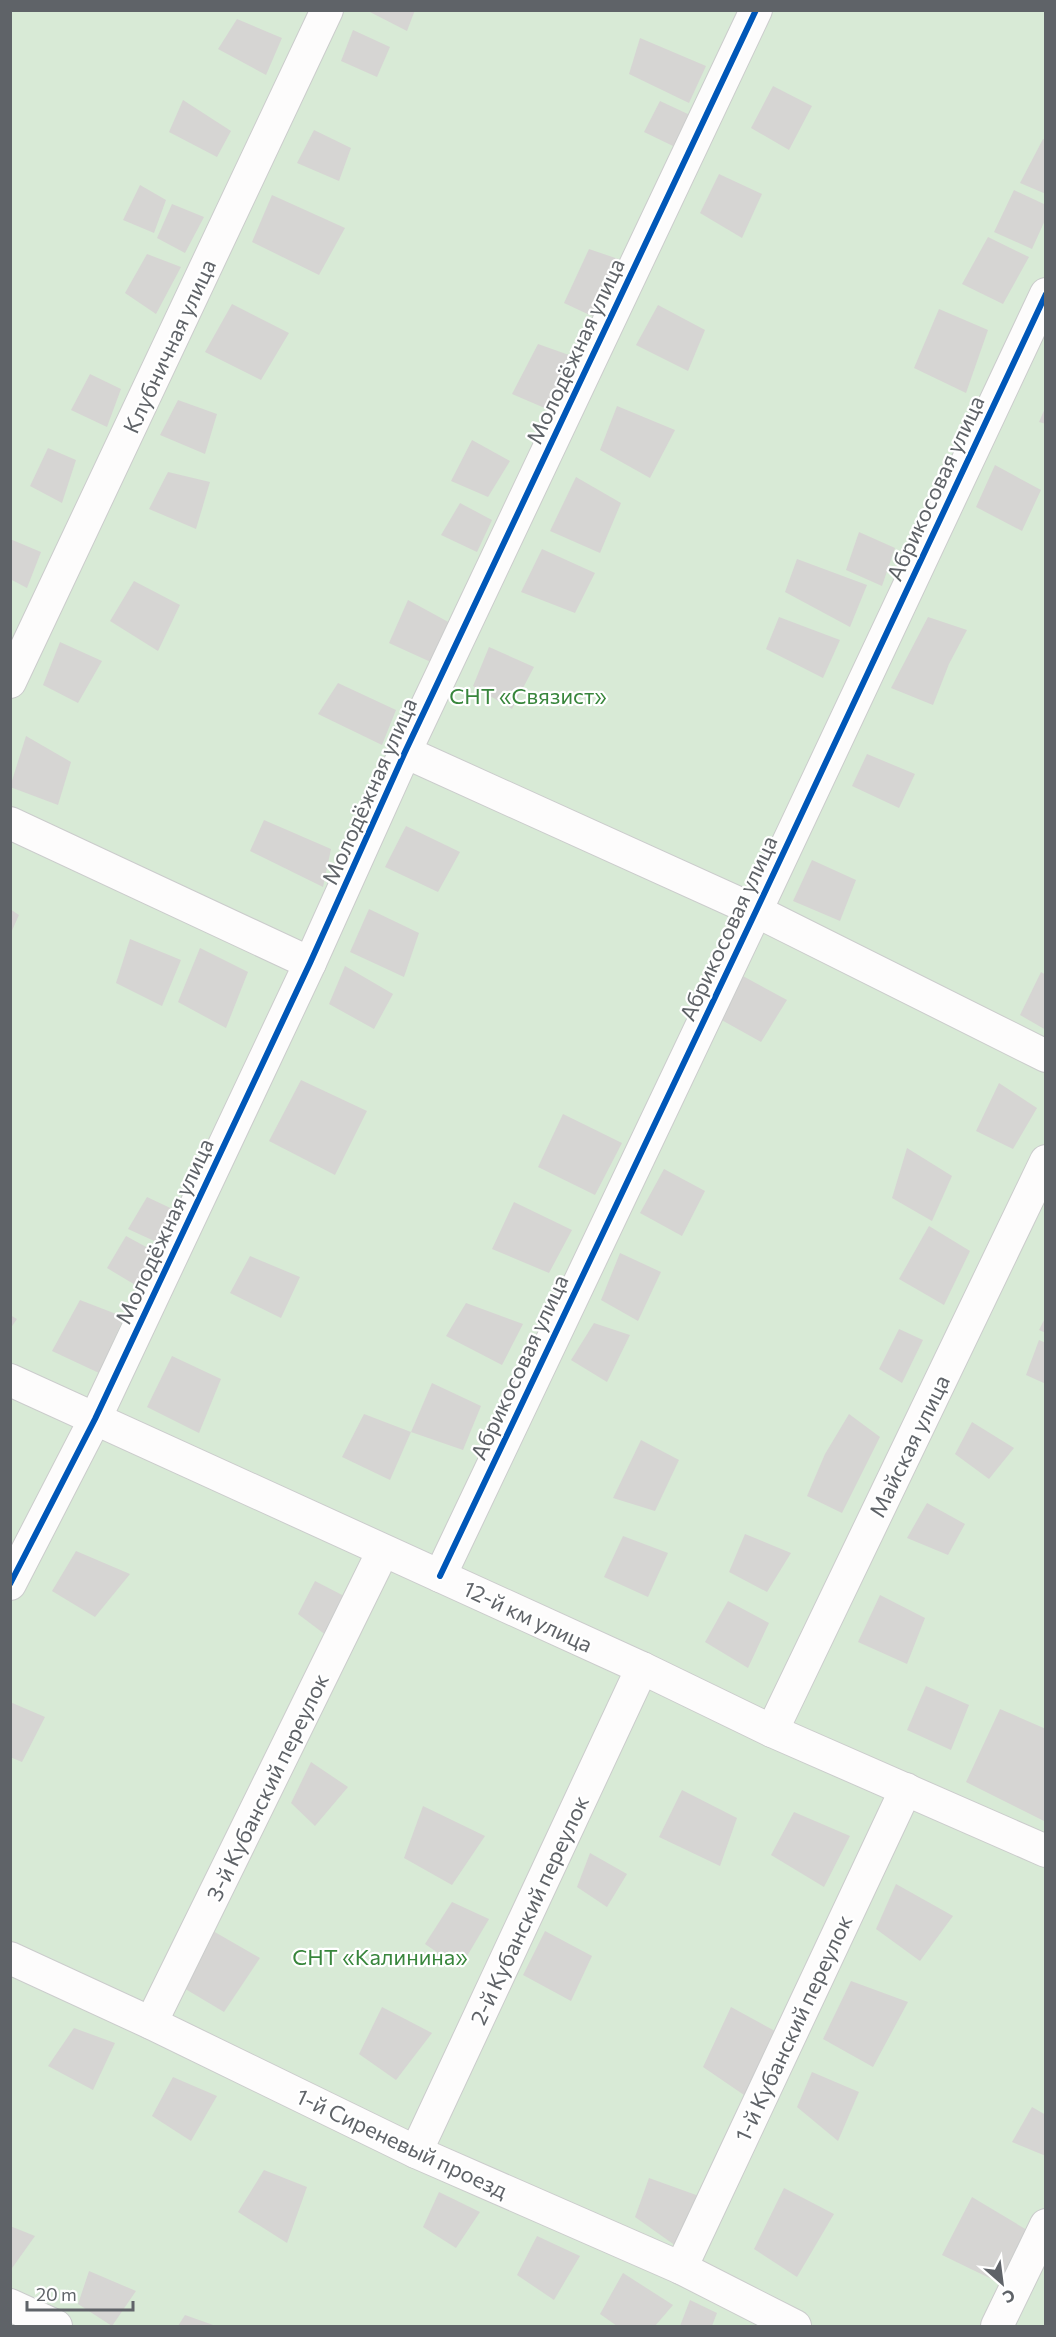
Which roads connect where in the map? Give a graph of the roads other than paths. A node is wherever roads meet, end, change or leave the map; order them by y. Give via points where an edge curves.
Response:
1 (327, 10) edge
2 (756, 10) edge
3 (1046, 294) edge
4 (10, 682) edge
5 (405, 752) junction
6 (10, 823) edge
7 (756, 911) junction
8 (310, 963) junction
9 (1046, 1056) edge
10 (1046, 1161) edge
11 (10, 1380) edge
12 (95, 1419) junction
13 (383, 1551) junction
14 (440, 1576) junction
15 (10, 1584) edge
16 (642, 1668) junction
17 (772, 1731) junction
18 (906, 1789) junction
19 (1046, 1851) edge
20 (10, 1958) edge
21 (151, 2023) junction
22 (416, 2152) junction
23 (1046, 2225) edge
24 (681, 2268) junction
25 (10, 2305) edge
26 (56, 2326) edge
27 (795, 2326) edge
28 (997, 2326) edge

1 - 4 street, Клубничная улица
2 - 5 street, Молодёжная улица
3 - 7 street, Абрикосовая улица
5 - 7 street
5 - 8 street, Молодёжная улица
6 - 8 street
7 - 9 street
7 - 14 street, Абрикосовая улица
8 - 12 street, Молодёжная улица
10 - 17 street, Майская улица
11 - 12 street, 12-й км улица
12 - 13 street, 12-й км улица
12 - 15 street, Молодёжная улица
13 - 14 street, 12-й км улица
13 - 21 street, 3-й Кубанский переулок
14 - 16 street, 12-й км улица
16 - 17 street, 12-й км улица
16 - 22 street, 2-й Кубанский переулок
17 - 18 street, 12-й км улица
18 - 19 street, 12-й км улица
18 - 24 street, 1-й Кубанский переулок
20 - 21 street, 1-й Сиреневый проезд
21 - 22 street, 1-й Сиреневый проезд
22 - 24 street, 1-й Сиреневый проезд
23 - 28 street
24 - 27 street, 1-й Сиреневый проезд
25 - 26 street

